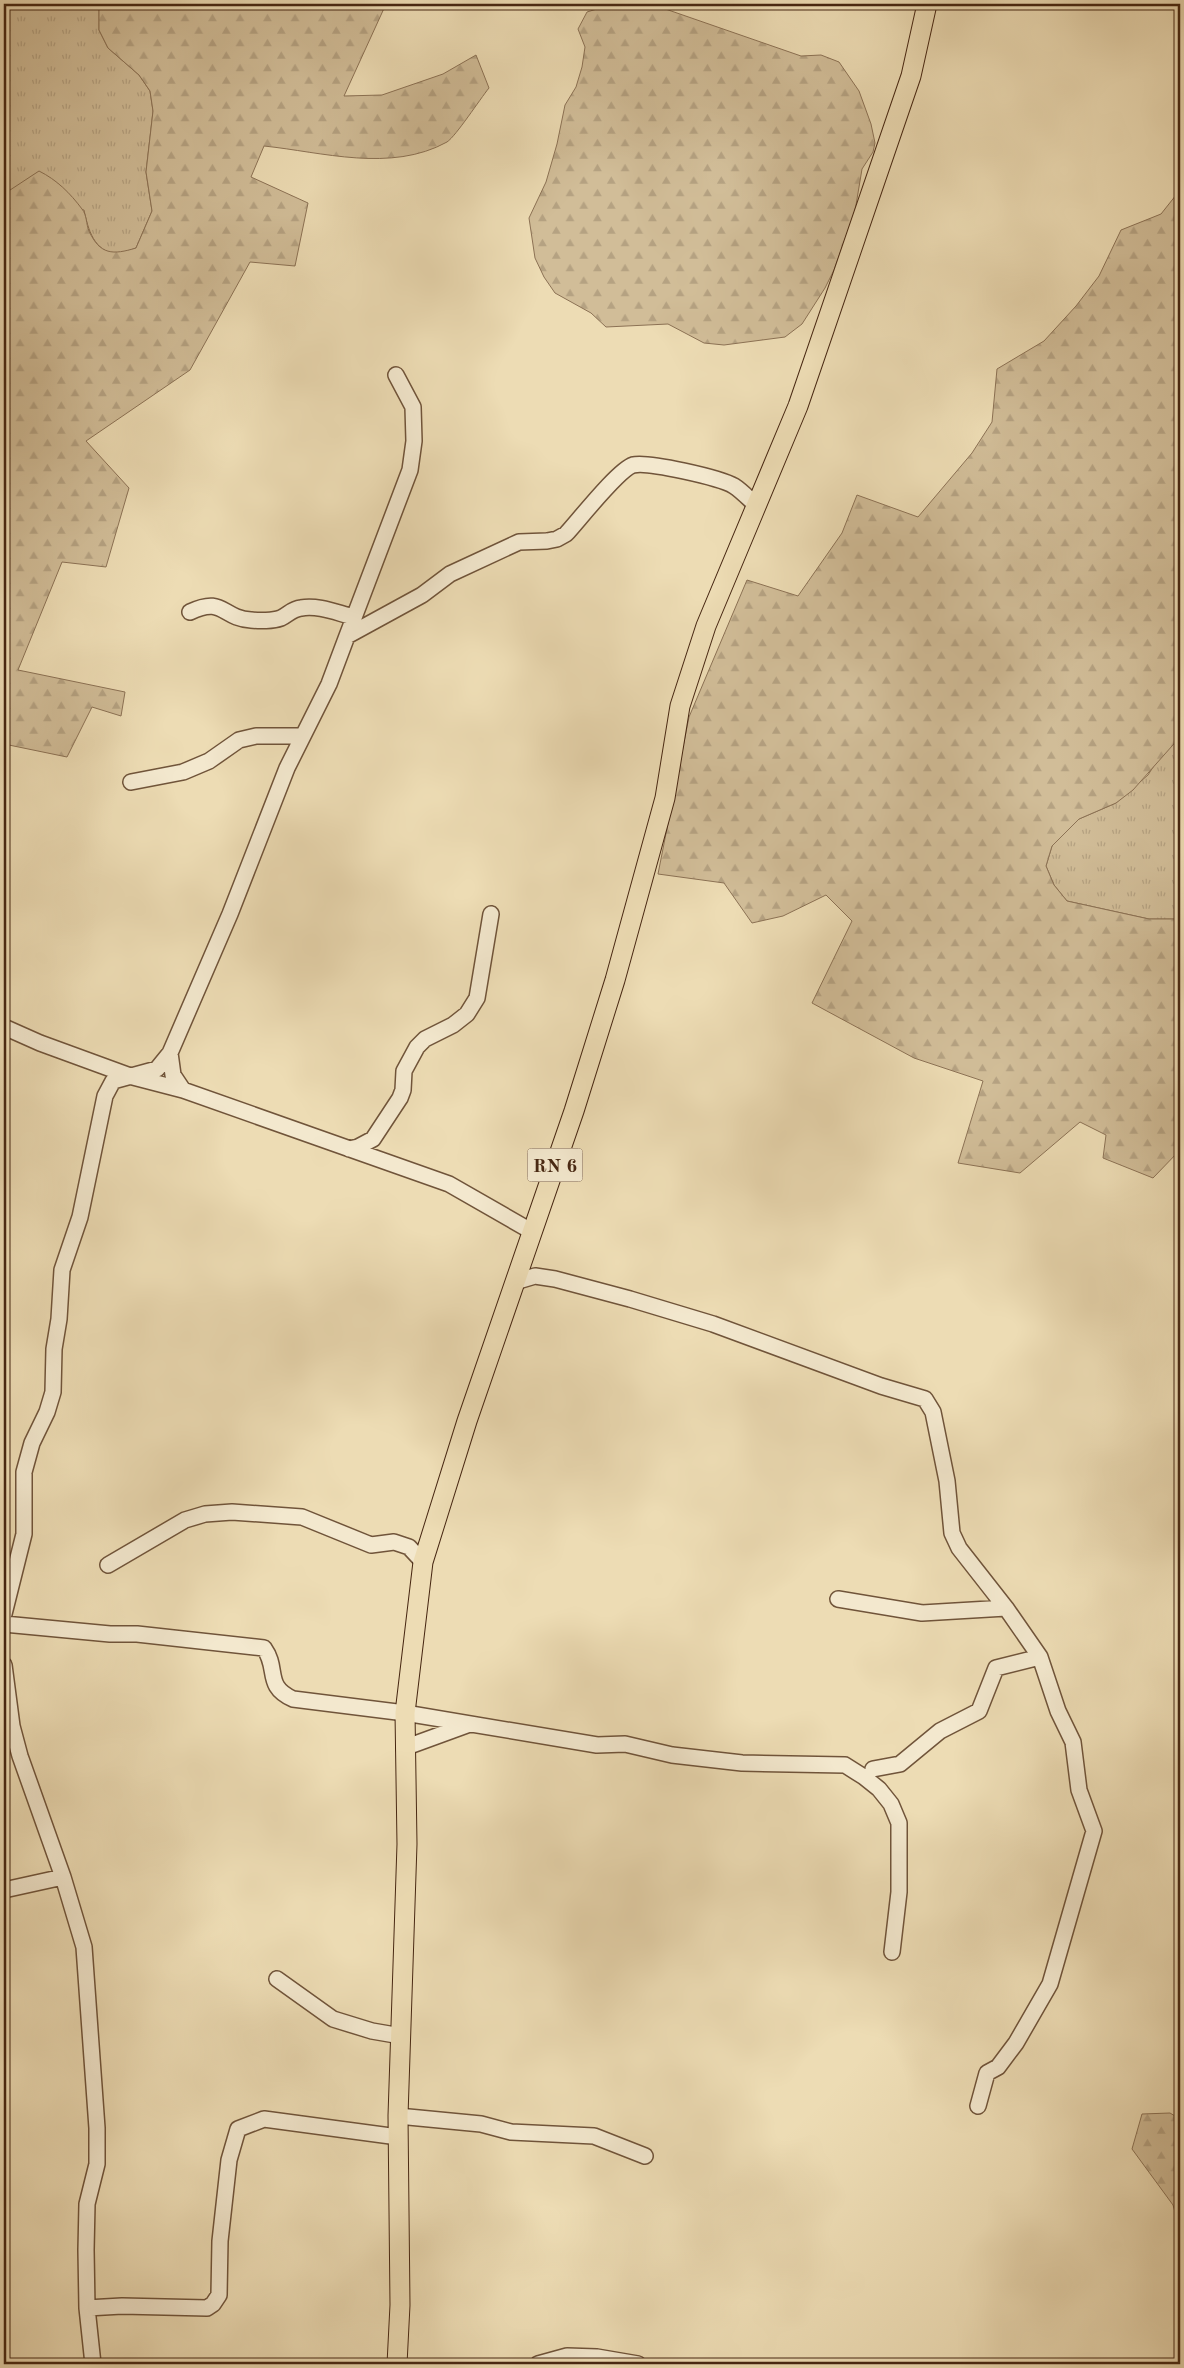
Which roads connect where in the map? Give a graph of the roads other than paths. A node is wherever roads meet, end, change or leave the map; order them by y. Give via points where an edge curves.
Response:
1 (927, 4) edge
2 (396, 375) dead end
3 (757, 506) junction
4 (190, 612) dead end
5 (354, 617) junction
6 (347, 636) junction
7 (302, 736) junction
8 (131, 782) dead end
9 (491, 914) dead end
10 (4, 1027) edge
11 (170, 1053) junction
12 (133, 1077) junction
13 (183, 1090) junction
14 (349, 1149) junction
15 (531, 1231) junction
16 (515, 1282) junction
17 (423, 1562) junction
18 (108, 1565) dead end
19 (838, 1599) dead end
20 (1006, 1608) junction
21 (4, 1614) edge
22 (4, 1624) edge
23 (1040, 1657) junction
24 (4, 1665) edge
25 (405, 1713) junction
26 (471, 1724) junction
27 (404, 1748) junction
28 (873, 1769) dead end
29 (63, 1877) junction
30 (4, 1890) edge
31 (892, 1952) dead end
32 (277, 1979) dead end
33 (401, 2036) junction
34 (978, 2106) dead end
35 (398, 2116) junction
36 (398, 2137) junction
37 (645, 2156) dead end
38 (87, 2308) junction
39 (93, 2364) edge
40 (396, 2364) edge
41 (538, 2364) edge
42 (638, 2364) edge

1 - 3 main road, RN 6 via 907,86 798,406
2 - 5 street via 413,407 414,441 410,470
3 - 6 street via 733,485 712,478 656,465 633,465 562,537 519,542 450,574 422,595
3 - 15 main road, RN 6 via 706,626 680,706 665,798 615,980 574,1111
4 - 5 street via 204,605 216,606 249,620 281,618 302,608
5 - 6 street
6 - 7 street
7 - 8 street via 256,736 239,740 209,761 183,772
7 - 11 street
9 - 14 street via 477,998 467,1014 417,1047 404,1071 400,1098 373,1139 358,1148
10 - 12 street
11 - 12 street via 156,1069
11 - 13 street via 173,1075
12 - 13 street
12 - 21 street via 113,1081 105,1096 80,1217 62,1270 54,1349 54,1392 32,1443 24,1472 24,1534
13 - 14 street
14 - 15 street via 449,1184
15 - 16 main road, RN 6
16 - 17 main road, RN 6
16 - 20 street via 536,1276 630,1299 714,1324 925,1399 933,1412 942,1455 952,1533 959,1548
17 - 18 street via 408,1547 394,1542 371,1545 302,1517 232,1512 185,1520
17 - 25 main road, RN 6
19 - 20 street via 922,1613
20 - 23 street
22 - 25 street via 264,1648 269,1656 272,1680 280,1693 293,1699
23 - 28 street via 996,1668 979,1711 940,1732 900,1764
23 - 34 street via 1058,1711 1073,1742 1079,1790 1094,1831 1050,1984 1016,2043 998,2067 987,2073
24 - 29 street via 12,1726 20,1756
25 - 26 street
25 - 27 main road, RN 6
26 - 27 street
26 - 31 street via 597,1745 625,1744 672,1755 722,1761 845,1765 879,1789 891,1804 899,1823 900,1892
27 - 33 main road, RN 6 via 406,1844
29 - 30 street
29 - 38 street via 84,1947 93,2053 97,2164 87,2204
32 - 33 street via 333,2019
33 - 35 main road, RN 6
35 - 36 main road, RN 6
35 - 37 street via 481,2124 510,2132 594,2136
36 - 38 street via 264,2119 238,2129 229,2160 219,2254 219,2295 214,2304 208,2308
36 - 40 main road, RN 6 via 400,2305
38 - 39 street
41 - 42 street via 567,2356

